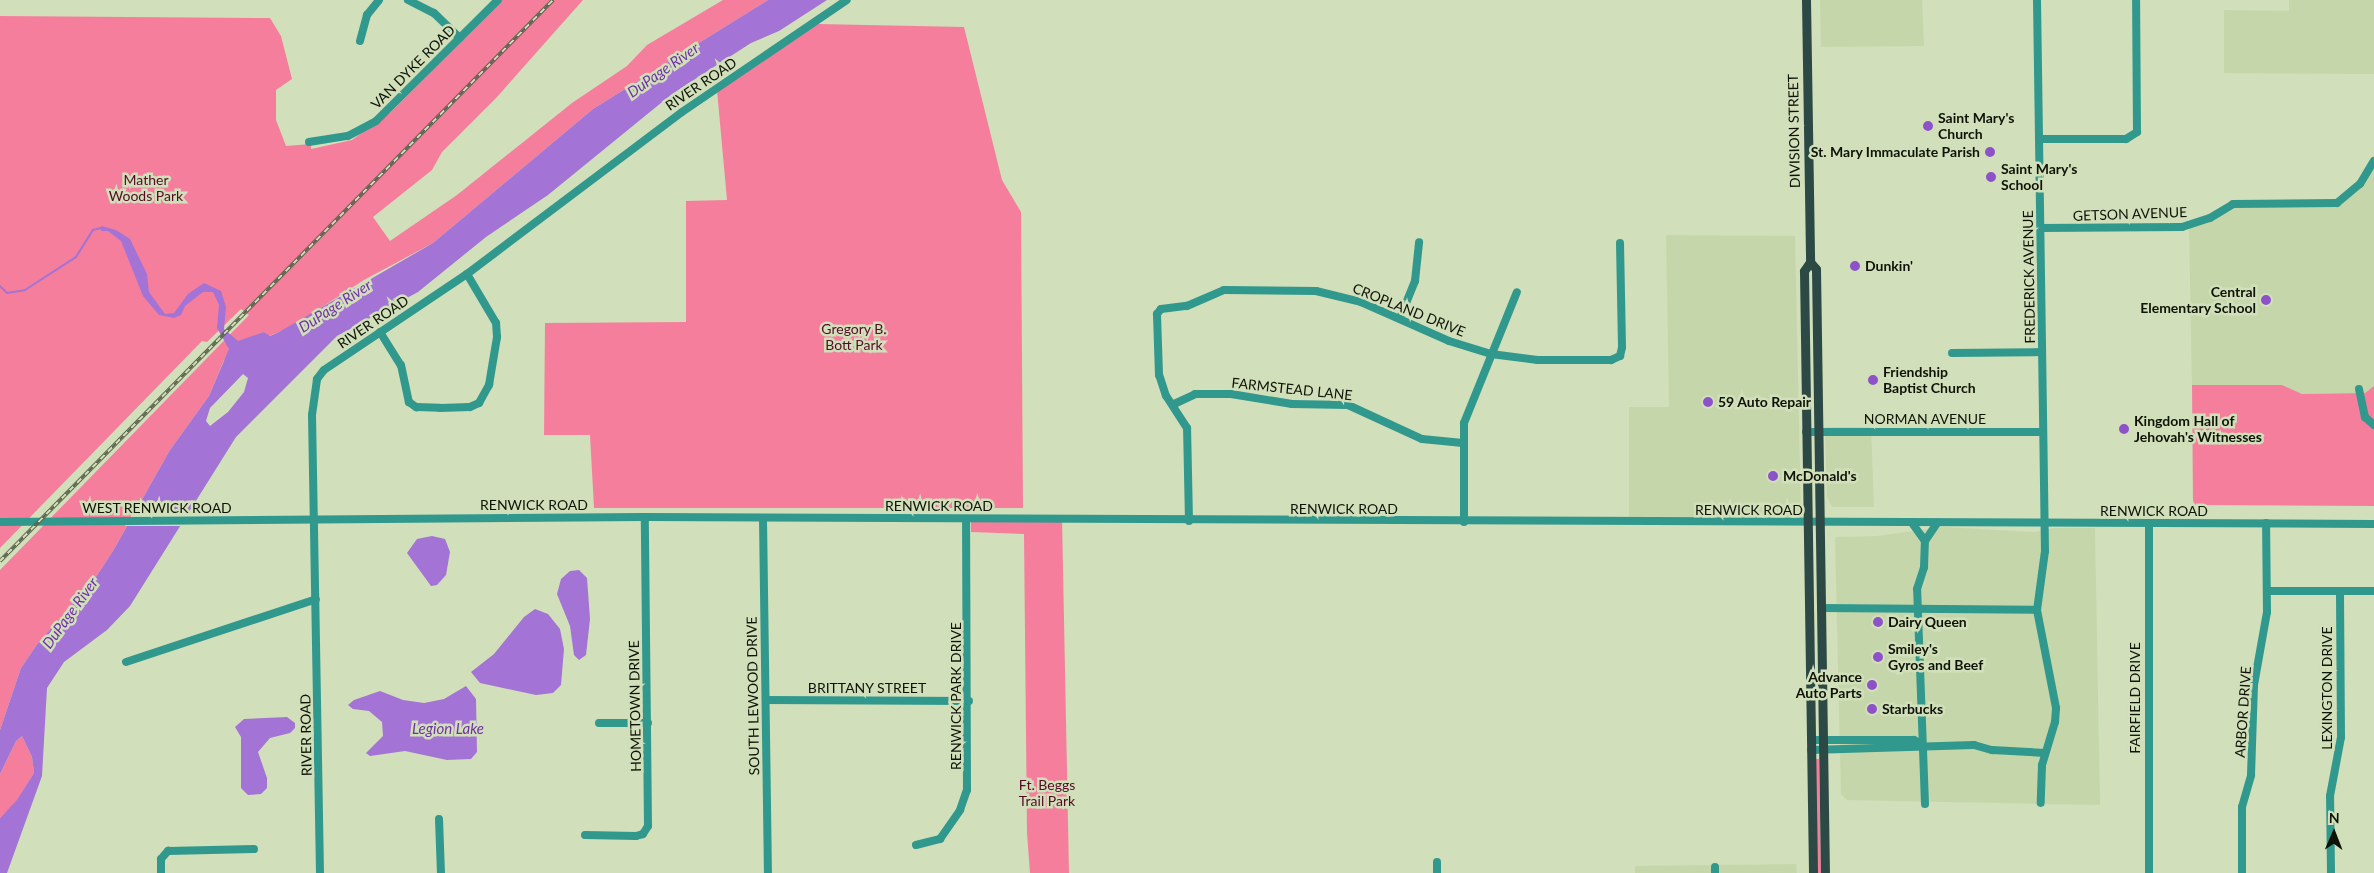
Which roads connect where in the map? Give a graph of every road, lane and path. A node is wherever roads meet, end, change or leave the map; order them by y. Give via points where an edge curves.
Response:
1 (378, 0) edge
2 (408, 0) edge
3 (498, 0) edge
4 (847, 0) edge
5 (1806, 0) edge
6 (2037, 0) edge
7 (2136, 0) edge
8 (460, 38) junction
9 (360, 42) dead end
10 (2039, 139) junction
11 (309, 142) dead end
12 (2374, 161) edge
13 (2041, 228) junction
14 (1418, 242) dead end
15 (1620, 243) dead end
16 (1810, 262) junction
17 (468, 274) junction
18 (1517, 292) dead end
19 (1400, 318) junction
20 (380, 332) junction
21 (2042, 352) junction
22 (1952, 353) dead end
23 (1491, 354) junction
24 (2359, 389) dead end
25 (1174, 404) junction
26 (2374, 426) edge
27 (1806, 432) junction
28 (1818, 432) junction
29 (2043, 432) junction
30 (1463, 443) junction
31 (645, 517) junction
32 (966, 518) junction
33 (314, 519) junction
34 (763, 519) junction
35 (1189, 521) junction
36 (0, 522) edge
37 (1464, 522) junction
38 (1807, 522) junction
39 (1820, 522) junction
40 (2373, 522) edge
41 (1912, 523) junction
42 (1938, 523) junction
43 (2149, 523) junction
44 (2266, 523) junction
45 (2045, 524) junction
46 (1925, 540) junction
47 (2267, 591) junction
48 (2340, 592) junction
49 (2374, 592) edge
50 (316, 599) junction
51 (1821, 608) junction
52 (1918, 610) junction
53 (2038, 610) junction
54 (126, 662) dead end
55 (766, 700) junction
56 (968, 700) junction
57 (599, 723) dead end
58 (648, 723) junction
59 (1811, 740) junction
60 (1823, 740) junction
61 (1923, 745) junction
62 (1811, 750) junction
63 (1823, 750) junction
64 (2045, 753) junction
65 (2041, 803) dead end
66 (1925, 804) dead end
67 (439, 819) dead end
68 (585, 835) dead end
69 (916, 846) dead end
70 (254, 849) dead end
71 (1437, 862) dead end
72 (161, 873) edge
73 (320, 873) edge
74 (441, 873) edge
75 (768, 873) edge
76 (1437, 873) edge
77 (1812, 873) edge
78 (1825, 873) edge
79 (2149, 873) edge
80 (2242, 873) edge
81 (2331, 873) edge

1 - 9 street via 367,15
2 - 8 street via 434,13
3 - 8 street, VAN DYKE ROAD
4 - 17 street, RIVER ROAD via 682,112
5 - 16 main road, DIVISION STREET
6 - 10 street, FREDERICK AVENUE
7 - 10 street via 2138,127 2134,136 2126,139
8 - 11 street, VAN DYKE ROAD via 376,121 348,136
10 - 13 street, FREDERICK AVENUE
12 - 13 street, GETSON AVENUE via 2360,184 2337,203 2233,204 2210,218 2182,227
13 - 21 street, FREDERICK AVENUE
14 - 19 street via 1415,281
15 - 23 street, CROPLAND DRIVE via 1620,356 1611,360 1547,360
16 - 27 main road, DIVISION STREET via 1804,271
16 - 28 main road, DIVISION STREET via 1816,269
17 - 20 street, RIVER ROAD
17 - 20 street via 490,311 496,330 490,385 478,403 470,407 440,408 416,407 408,402 400,364
18 - 23 street
19 - 23 street, CROPLAND DRIVE via 1449,342
19 - 25 street, CROPLAND DRIVE via 1339,296 1293,290 1224,290 1188,306 1161,308 1157,314 1159,375 1163,391
20 - 33 street, RIVER ROAD via 324,370 317,379 313,402
21 - 22 street
21 - 29 street, FREDERICK AVENUE
23 - 30 street via 1469,408
24 - 26 street via 2365,417
25 - 30 street, FARMSTEAD LANE via 1195,394 1231,394 1292,404 1348,405 1422,439
25 - 35 street via 1187,428
27 - 28 street, NORMAN AVENUE
27 - 38 main road, DIVISION STREET
28 - 29 street, NORMAN AVENUE
28 - 39 main road, DIVISION STREET
29 - 45 street, FREDERICK AVENUE
30 - 37 street
31 - 33 street, RENWICK ROAD
31 - 34 street, RENWICK ROAD
31 - 58 street, HOMETOWN DRIVE
32 - 34 street, RENWICK ROAD
32 - 35 street, RENWICK ROAD
32 - 56 street, RENWICK PARK DRIVE
33 - 36 street, WEST RENWICK ROAD
33 - 50 street, RIVER ROAD
34 - 55 street, SOUTH LEWOOD DRIVE
35 - 37 street, RENWICK ROAD
37 - 38 street, RENWICK ROAD
38 - 39 street, RENWICK ROAD
38 - 59 main road, DIVISION STREET
39 - 41 street, RENWICK ROAD
39 - 51 main road, DIVISION STREET
40 - 44 street, RENWICK ROAD
41 - 42 street, RENWICK ROAD
41 - 46 street
42 - 45 street, RENWICK ROAD
42 - 46 street
43 - 44 street, RENWICK ROAD
43 - 45 street, RENWICK ROAD
43 - 79 street, FAIRFIELD DRIVE
44 - 47 street, ARBOR DRIVE
45 - 53 street, FREDERICK AVENUE
46 - 52 street via 1924,567 1917,589
47 - 48 street
47 - 80 street, ARBOR DRIVE via 2264,632 2254,685 2250,775 2242,807
48 - 49 street
48 - 81 street, LEXINGTON DRIVE via 2341,737 2330,796
50 - 54 street
50 - 73 street, RIVER ROAD
51 - 52 street
51 - 60 main road, DIVISION STREET
52 - 53 street
52 - 61 street
53 - 64 street, FREDERICK AVENUE via 2056,708 2056,722
55 - 56 street, BRITTANY STREET
55 - 75 street, SOUTH LEWOOD DRIVE
56 - 69 street, RENWICK PARK DRIVE via 969,771 960,810 940,840
57 - 58 street
58 - 68 street, HOMETOWN DRIVE via 646,831 636,836
59 - 60 street
59 - 62 main road, DIVISION STREET
60 - 61 street via 1914,740
60 - 63 main road, DIVISION STREET
61 - 63 street
61 - 64 street via 1974,745 1992,750
61 - 66 street
62 - 63 street
62 - 77 main road, DIVISION STREET
63 - 78 main road, DIVISION STREET
64 - 65 street, FREDERICK AVENUE
67 - 74 street
70 - 72 street via 168,851 163,854
71 - 76 street

